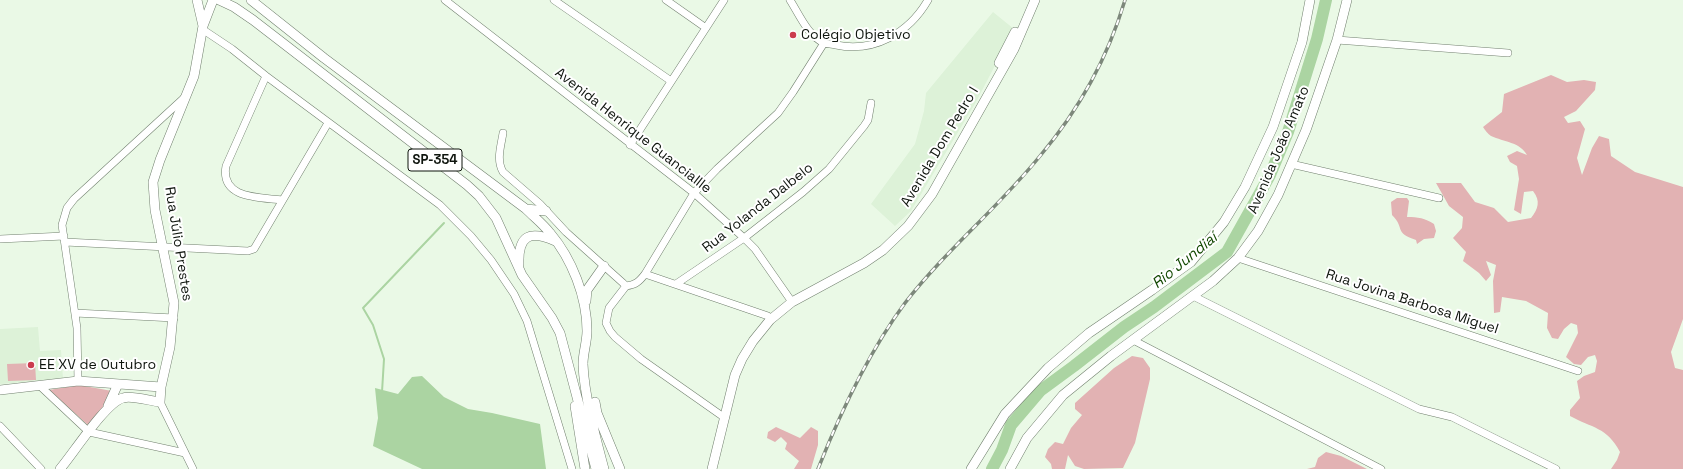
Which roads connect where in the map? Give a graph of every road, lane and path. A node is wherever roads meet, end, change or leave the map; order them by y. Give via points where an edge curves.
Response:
1 (197, 0) edge
2 (213, 0) edge
3 (219, 0) edge
4 (251, 0) edge
5 (445, 0) edge
6 (554, 0) edge
7 (666, 0) edge
8 (724, 0) edge
9 (790, 0) edge
10 (1031, 0) edge
11 (1310, 0) edge
12 (1347, 0) edge
13 (926, 1) edge
14 (202, 27) junction
15 (706, 28) junction
16 (1337, 40) junction
17 (824, 42) junction
18 (1508, 53) dead end
19 (266, 76) junction
20 (671, 81) junction
21 (186, 96) junction
22 (871, 103) dead end
23 (328, 123) junction
24 (503, 133) dead end
25 (630, 145) junction
26 (1291, 164) junction
27 (694, 193) junction
28 (1438, 198) dead end
29 (282, 200) junction
30 (526, 209) junction
31 (546, 211) junction
32 (744, 238) junction
33 (0, 239) edge
34 (64, 239) junction
35 (556, 241) junction
36 (164, 248) junction
37 (1238, 258) junction
38 (604, 266) junction
39 (519, 268) junction
40 (644, 274) junction
41 (676, 284) junction
42 (626, 286) junction
43 (1193, 296) junction
44 (791, 300) junction
45 (585, 308) junction
46 (75, 313) junction
47 (768, 316) junction
48 (174, 318) junction
49 (1133, 340) junction
50 (586, 341) junction
51 (1578, 371) dead end
52 (78, 381) junction
53 (118, 384) junction
54 (573, 384) junction
55 (40, 386) junction
56 (160, 387) junction
57 (0, 390) edge
58 (160, 402) junction
59 (106, 411) junction
60 (722, 417) junction
61 (0, 426) edge
62 (89, 432) junction
63 (716, 445) junction
64 (185, 453) junction
65 (41, 469) edge
66 (60, 469) edge
67 (193, 469) edge
68 (572, 469) edge
69 (585, 469) edge
70 (596, 469) edge
71 (604, 469) edge
72 (620, 469) edge
73 (707, 469) edge
74 (712, 469) edge
75 (971, 469) edge
76 (1010, 469) edge
77 (1381, 469) edge
78 (1556, 469) edge

1 - 14 main road
2 - 14 main road
3 - 39 main road, SP-354 via 252,20 467,185 496,218
4 - 30 main road, SP-354 via 324,58
5 - 25 street, Avenida Henrique Guanciallle
6 - 20 street
7 - 15 street
8 - 15 street
9 - 17 street via 810,32
10 - 44 main road, Avenida Dom Pedro I via 949,156 914,212 892,236 861,260
11 - 75 main road, Avenida João Amato via 1302,42 1273,127 1245,187 1224,222 1191,262 1089,333 1048,368 1005,414
12 - 16 main road, Avenida João Amato
13 - 17 street via 909,24 884,41 847,48
14 - 19 street
14 - 21 main road, Rua Júlio Prestes via 194,76
15 - 20 street
16 - 18 street
16 - 26 main road, Avenida João Amato via 1306,130
17 - 27 street via 778,113
19 - 23 street
19 - 29 street via 224,174 232,190
20 - 25 street
21 - 34 street via 74,200 64,215
21 - 36 main road, Rua Júlio Prestes via 160,160 154,182 155,210
22 - 32 street, Rua Yolanda Dalbelo via 868,120 829,169
23 - 29 street
23 - 68 street via 440,205 491,260 514,294 527,321
24 - 31 street via 499,159 503,172
25 - 27 street, Avenida Henrique Guanciallle
26 - 28 street
26 - 37 main road, Avenida João Amato via 1278,195 1258,231
27 - 32 street, Avenida Henrique Guanciallle
27 - 40 street
29 - 36 street via 254,249 248,251
30 - 31 main road
30 - 35 main road, SP-354
31 - 38 street
32 - 41 street, Rua Yolanda Dalbelo
32 - 44 street, Avenida Henrique Guanciallle
33 - 34 street
34 - 36 street
34 - 46 street
35 - 39 main road via 543,235 534,234 526,237 518,252
35 - 45 main road, SP-354 via 571,266
36 - 48 main road, Rua Júlio Prestes via 174,303
37 - 43 main road, Avenida João Amato
37 - 51 street, Rua Jovina Barbosa Miguel
38 - 42 street
38 - 45 main road via 587,290
39 - 54 main road, SP-354 via 560,333
40 - 41 street
40 - 42 street via 637,284
41 - 47 street
42 - 60 street via 609,308 606,323 615,337 641,359
43 - 49 main road, Avenida João Amato
43 - 78 street via 1419,409 1452,416
44 - 47 main road, Avenida Dom Pedro I
44 - 60 main road, Avenida Dom Pedro I via 757,335 742,359
45 - 50 main road, SP-354
46 - 48 street
46 - 52 street
47 - 60 main road, Avenida Dom Pedro I via 755,330 736,360 726,386
48 - 56 main road, Rua Júlio Prestes
49 - 76 main road, Avenida João Amato via 1063,395 1027,438
49 - 77 street
50 - 71 main road, SP-354 via 583,364 585,385
50 - 72 main road via 597,413
52 - 53 main road
52 - 55 main road
53 - 56 main road
53 - 59 main road
54 - 69 main road
54 - 70 main road, SP-354
55 - 57 main road
55 - 62 street
56 - 58 main road, Rua Júlio Prestes
58 - 59 main road via 125,397 116,401
58 - 64 street
59 - 62 main road
60 - 63 main road, Avenida Dom Pedro I
61 - 65 street
62 - 64 street
62 - 66 main road
63 - 73 main road
63 - 74 main road
64 - 67 street

